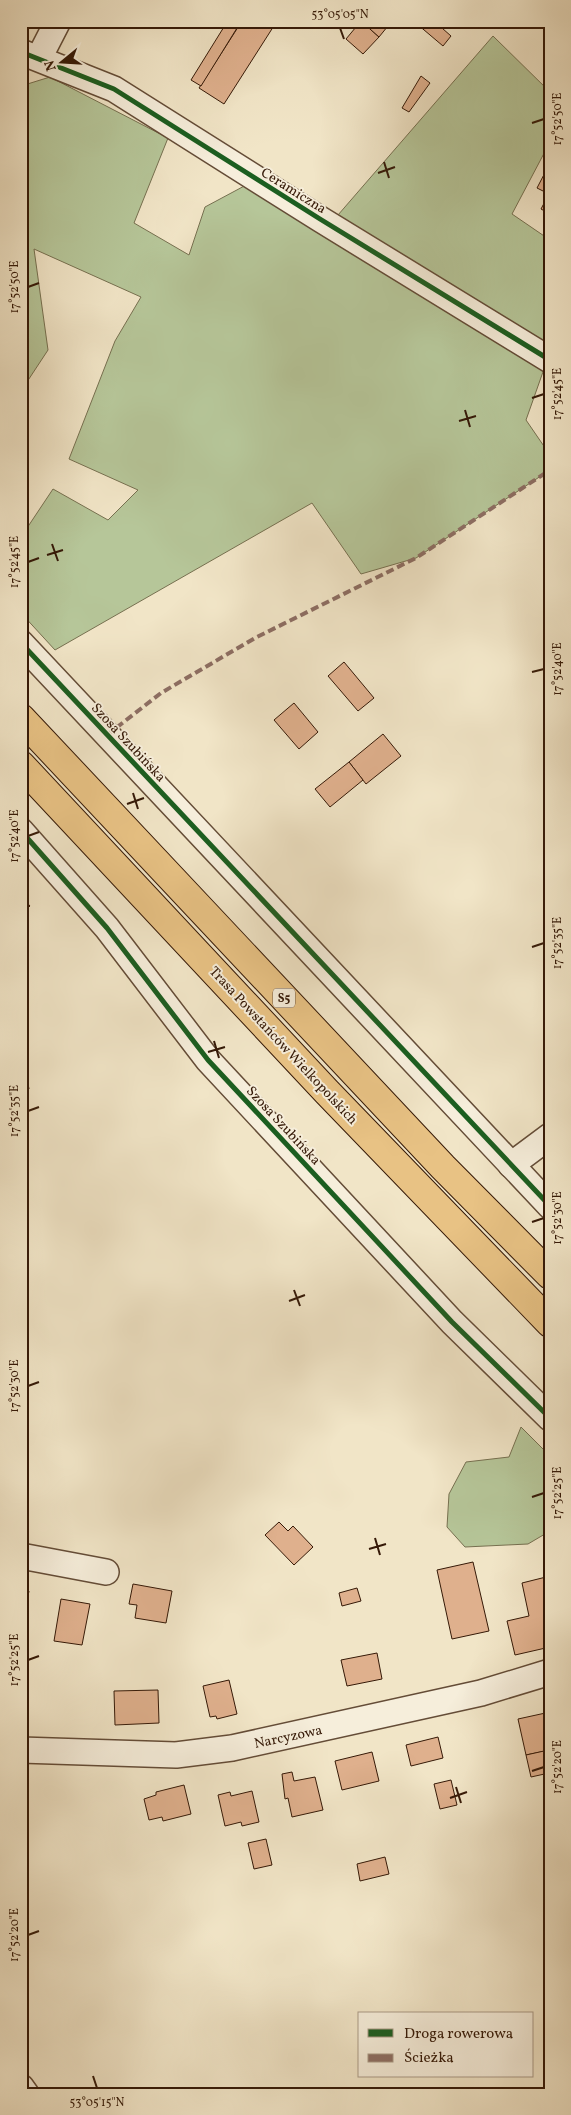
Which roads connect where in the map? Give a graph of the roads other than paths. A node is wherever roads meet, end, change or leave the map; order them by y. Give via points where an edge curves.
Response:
1 (58, 21) edge
2 (30, 55) edge
3 (550, 360) edge
4 (21, 643) edge
5 (21, 718) edge
6 (21, 765) edge
7 (21, 831) edge
8 (550, 1136) edge
9 (511, 1165) junction
10 (550, 1206) edge
11 (550, 1275) edge
12 (550, 1323) edge
13 (550, 1418) edge
14 (21, 1556) edge
15 (106, 1572) dead end
16 (550, 1672) edge
17 (21, 1750) edge
18 (21, 2088) edge
19 (26, 2094) edge

1 - 2 street
2 - 3 street, Ceramiczna via 114,90
4 - 9 street, Szosa Szubińska
5 - 11 highway, S5 via 436,1160
6 - 12 highway, Trasa Powstańców Wielkopolskich / S5 via 334,1100
7 - 13 street, Szosa Szubińska via 107,928 208,1060 452,1322
8 - 9 street
9 - 10 street, Szosa Szubińska
14 - 15 street
16 - 17 street, Narcyzowa via 481,1693 232,1748 176,1755
18 - 19 street

